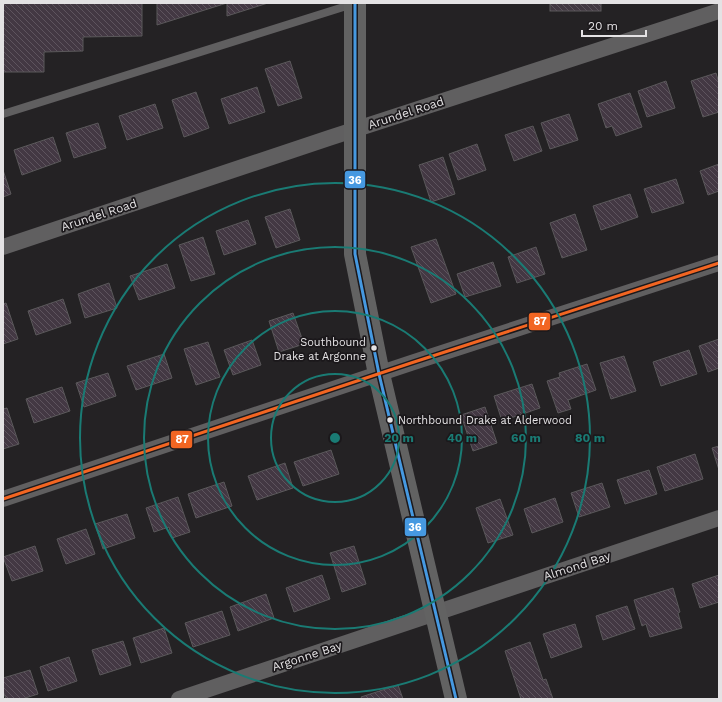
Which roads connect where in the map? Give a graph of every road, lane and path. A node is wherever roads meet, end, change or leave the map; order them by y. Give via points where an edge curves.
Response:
1 (355, 3) edge
2 (719, 11) edge
3 (3, 114) edge
4 (356, 129) junction
5 (3, 247) edge
6 (719, 263) edge
7 (379, 374) junction
8 (3, 499) edge
9 (719, 518) edge
10 (436, 613) junction
11 (179, 699) edge
12 (456, 699) edge

1 - 3 lane
1 - 4 street
2 - 4 street, Arundel Road
4 - 5 street, Arundel Road
4 - 7 street via 355,254
6 - 7 street
7 - 8 street
7 - 10 street
9 - 10 street, Almond Bay
10 - 11 street, Argonne Bay
10 - 12 street

